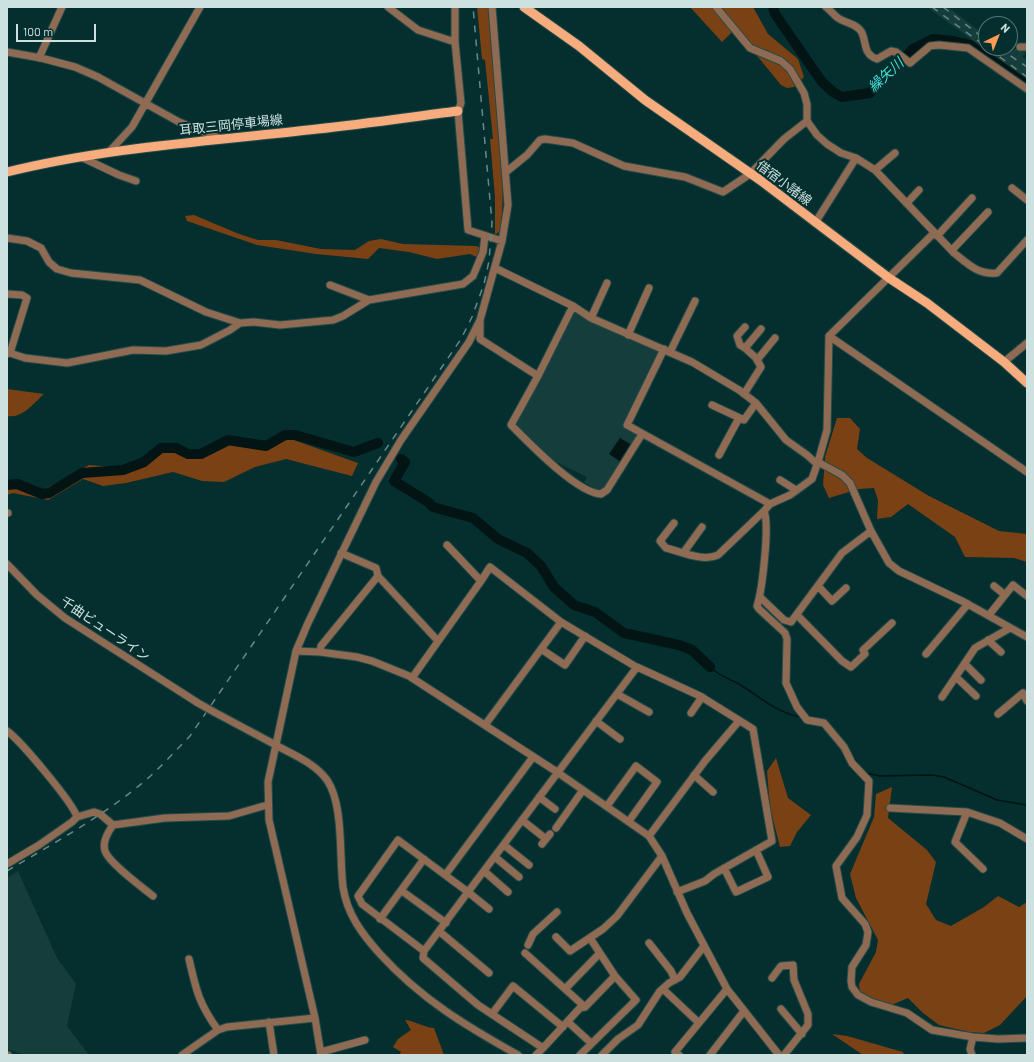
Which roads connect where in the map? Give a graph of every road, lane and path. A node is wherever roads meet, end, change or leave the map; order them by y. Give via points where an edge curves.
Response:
1 (62, 7) edge
2 (200, 7) edge
3 (388, 7) edge
4 (455, 7) edge
5 (492, 7) edge
6 (524, 7) edge
7 (716, 7) edge
8 (826, 7) edge
9 (455, 42) junction
10 (7, 52) edge
11 (39, 58) junction
12 (1027, 89) edge
13 (146, 103) junction
14 (458, 111) junction
15 (807, 121) junction
16 (220, 138) junction
17 (108, 153) junction
18 (894, 153) dead end
19 (81, 157) junction
20 (856, 158) junction
21 (875, 170) junction
22 (7, 172) edge
23 (506, 172) junction
24 (750, 174) junction
25 (136, 180) dead end
26 (1012, 188) dead end
27 (919, 190) dead end
28 (972, 198) dead end
29 (1027, 200) edge
30 (907, 203) junction
31 (988, 212) dead end
32 (815, 223) junction
33 (936, 234) junction
34 (485, 236) junction
35 (7, 238) edge
36 (502, 240) junction
37 (1027, 240) edge
38 (952, 250) junction
39 (495, 268) junction
40 (889, 278) junction
41 (607, 283) dead end
42 (330, 285) dead end
43 (649, 288) dead end
44 (7, 294) edge
45 (369, 300) junction
46 (695, 301) dead end
47 (573, 306) junction
48 (591, 318) junction
49 (480, 320) junction
50 (240, 323) junction
51 (745, 327) dead end
52 (762, 329) dead end
53 (628, 335) junction
54 (829, 336) junction
55 (775, 338) dead end
56 (1027, 343) edge
57 (745, 348) junction
58 (667, 351) junction
59 (9, 353) edge
60 (757, 360) junction
61 (1004, 362) junction
62 (538, 376) junction
63 (1027, 383) edge
64 (744, 394) junction
65 (756, 403) junction
66 (712, 405) dead end
67 (739, 418) junction
68 (642, 434) junction
69 (719, 455) dead end
70 (817, 463) junction
71 (1027, 472) edge
72 (780, 480) dead end
73 (796, 490) junction
74 (770, 504) junction
75 (764, 511) junction
76 (674, 523) dead end
77 (702, 527) dead end
78 (871, 531) junction
79 (447, 545) dead end
80 (684, 552) junction
81 (341, 553) junction
82 (7, 564) edge
83 (378, 576) junction
84 (481, 582) junction
85 (994, 586) dead end
86 (819, 587) junction
87 (846, 588) dead end
88 (1005, 595) junction
89 (1027, 596) edge
90 (760, 597) junction
91 (968, 604) junction
92 (989, 615) junction
93 (798, 616) junction
94 (561, 622) junction
95 (892, 623) dead end
96 (1010, 628) junction
97 (585, 636) junction
98 (1027, 637) edge
99 (988, 640) junction
100 (438, 641) junction
101 (542, 649) junction
102 (296, 651) junction
103 (320, 652) junction
104 (1001, 652) dead end
105 (926, 654) dead end
106 (965, 664) junction
107 (638, 668) junction
108 (956, 677) junction
109 (412, 678) junction
110 (981, 680) dead end
111 (617, 694) junction
112 (976, 696) dead end
113 (702, 697) junction
114 (942, 697) dead end
115 (1027, 701) edge
116 (649, 712) dead end
117 (690, 713) dead end
118 (998, 714) dead end
119 (596, 721) junction
120 (739, 721) junction
121 (485, 725) junction
122 (7, 731) edge
123 (620, 739) dead end
124 (275, 745) junction
125 (533, 757) junction
126 (557, 772) junction
127 (694, 775) junction
128 (583, 790) junction
129 (714, 792) dead end
130 (539, 797) junction
131 (268, 805) junction
132 (607, 806) junction
133 (890, 808) dead end
134 (555, 809) dead end
135 (967, 812) junction
136 (77, 817) junction
137 (522, 820) junction
138 (629, 821) junction
139 (113, 825) junction
140 (556, 828) dead end
141 (649, 836) junction
142 (546, 839) dead end
143 (1027, 839) edge
144 (504, 845) junction
145 (756, 850) junction
146 (662, 856) junction
147 (495, 857) junction
148 (424, 859) junction
149 (7, 864) edge
150 (529, 865) dead end
151 (724, 868) junction
152 (983, 870) dead end
153 (484, 871) junction
154 (446, 874) junction
155 (519, 877) dead end
156 (402, 891) junction
157 (468, 892) junction
158 (508, 892) dead end
159 (677, 892) junction
160 (153, 896) dead end
161 (489, 909) dead end
162 (557, 912) dead end
163 (380, 919) junction
164 (446, 923) junction
165 (440, 932) junction
166 (556, 937) dead end
167 (590, 938) junction
168 (649, 943) dead end
169 (528, 945) dead end
170 (704, 946) junction
171 (424, 951) junction
172 (525, 953) dead end
173 (599, 954) junction
174 (189, 959) dead end
175 (489, 973) dead end
176 (615, 976) junction
177 (772, 978) dead end
178 (674, 980) junction
179 (565, 989) junction
180 (663, 989) junction
181 (727, 989) junction
182 (636, 1000) junction
183 (585, 1007) junction
184 (781, 1009) dead end
185 (647, 1010) junction
186 (744, 1011) junction
187 (492, 1014) junction
188 (314, 1018) junction
189 (269, 1022) junction
190 (699, 1023) junction
191 (565, 1024) junction
192 (218, 1030) junction
193 (802, 1034) junction
194 (973, 1037) junction
195 (1027, 1038) edge
196 (365, 1040) dead end
197 (592, 1043) junction
198 (543, 1048) junction
199 (321, 1054) edge
200 (182, 1055) edge
201 (274, 1055) edge
202 (518, 1055) edge
203 (536, 1055) edge
204 (580, 1055) edge
205 (602, 1055) edge
206 (679, 1055) edge
207 (710, 1055) edge
208 (778, 1055) edge
209 (784, 1055) edge
210 (972, 1055) edge

1 - 11 street
2 - 13 street
3 - 9 street via 418,30
4 - 9 street
5 - 23 street
6 - 24 main road, 借宿小諸線
7 - 15 street via 750,48 781,61 790,69 808,104
8 - 12 street via 862,32 867,53 876,59 891,51 910,64 930,46 968,48
9 - 14 street via 461,103
10 - 11 street
11 - 13 street via 75,67
13 - 16 street via 179,122
13 - 17 street via 132,126
14 - 16 main road, 耳取三岡停車場線 via 316,130
14 - 34 street via 468,230
15 - 20 street via 827,144 841,153
15 - 24 street via 784,138
16 - 17 main road, 耳取三岡停車場線
17 - 19 main road, 耳取三岡停車場線
18 - 21 street
19 - 22 main road, 耳取三岡停車場線
19 - 25 street
20 - 21 street
20 - 32 street
21 - 30 street
23 - 24 street via 527,156 540,140 545,140 573,143 624,166 685,177 723,192
23 - 36 street via 508,205
24 - 32 main road, 借宿小諸線
26 - 29 street
27 - 30 street
28 - 33 street
30 - 33 street
31 - 38 street
32 - 40 main road, 借宿小諸線
33 - 38 street
33 - 40 street
34 - 36 street
34 - 45 street via 473,276 463,284
35 - 50 street via 27,241 41,248 49,262 57,269 71,273 140,280 206,312
36 - 39 street
37 - 38 street via 997,273 980,272
39 - 47 street
39 - 49 street
40 - 54 street
40 - 61 main road, 借宿小諸線 via 927,303
41 - 48 street
42 - 45 street
43 - 53 street
44 - 59 street via 27,298
45 - 50 street via 333,320 280,326 254,322
46 - 58 street
47 - 48 street
47 - 62 street
48 - 53 street
49 - 62 street via 480,339
49 - 81 street via 469,342 401,440 376,482
50 - 59 street via 201,345 166,351 133,350 67,363 25,358
51 - 57 street via 737,336 740,345
52 - 57 street
53 - 58 street
54 - 70 street via 827,430
54 - 71 street
55 - 60 street
56 - 61 street
57 - 60 street
58 - 64 street via 692,362
58 - 68 street via 627,425
60 - 64 street via 761,367
61 - 63 main road, 借宿小諸線
62 - 68 street via 511,425 547,461 590,492 601,494 607,490
64 - 65 street
65 - 67 street via 744,420
65 - 70 street via 786,440
66 - 67 street
67 - 69 street
68 - 74 street
70 - 73 street via 812,479
70 - 78 street via 842,475 850,483
72 - 73 street
73 - 74 street
74 - 75 street
75 - 80 street via 718,555 703,557
75 - 90 street via 765,550
76 - 80 street via 660,541 666,548
77 - 80 street
78 - 86 street via 842,553
78 - 91 street via 889,563 899,571
79 - 84 street
81 - 83 street via 376,568
81 - 102 street
82 - 124 street, 千曲ビューライン, bridge via 37,595 65,618 198,703
83 - 100 street
83 - 103 street via 321,646
84 - 94 street via 490,567
84 - 100 street
85 - 88 street
86 - 87 street via 832,601
86 - 93 street
88 - 89 street via 1014,585
88 - 92 street
90 - 93 street via 784,620 791,622
90 - 194 street via 757,606 787,639 786,683 797,707 807,720 824,723 844,747 852,763 869,781 867,816 857,837 836,866 842,898 865,924 868,932 866,945 852,967 852,987 858,995 871,1002 907,1013 932,1030
91 - 92 street
91 - 105 street
92 - 96 street
93 - 95 street via 851,667 864,654 862,650
94 - 97 street
94 - 101 street
96 - 98 street
96 - 99 street
97 - 101 street via 565,665
97 - 107 street
99 - 104 street
99 - 106 street via 975,648
100 - 109 street
101 - 121 street
102 - 103 street
102 - 124 street
103 - 109 street via 372,661
106 - 108 street
106 - 110 street
107 - 111 street
107 - 113 street
108 - 112 street
108 - 114 street
109 - 121 street
111 - 116 street
111 - 119 street
113 - 117 street
113 - 120 street
115 - 118 street via 1023,693
119 - 123 street
119 - 126 street
120 - 127 street
120 - 145 street via 753,729 772,841
121 - 125 street
122 - 136 street via 18,740 75,809
124 - 131 street via 268,782
124 - 202 street via 318,770 328,781 339,824 343,887 351,915 361,933 410,984 435,1005 462,1024
125 - 126 street
125 - 154 street
126 - 128 street
126 - 130 street
127 - 129 street
127 - 141 street
128 - 132 street
128 - 140 street
130 - 134 street
130 - 137 street
131 - 139 street via 229,816 165,818
131 - 188 street
132 - 138 street
132 - 138 street via 636,766 657,782
133 - 135 street
135 - 143 street via 1000,822
135 - 152 street via 955,842
136 - 139 street via 94,812
136 - 149 street via 39,845
137 - 142 street
137 - 144 street
138 - 141 street
139 - 160 street via 106,836 105,851 112,861
141 - 146 street
144 - 147 street
144 - 150 street
145 - 151 street
145 - 151 street via 768,877 736,892
146 - 159 street
146 - 167 street via 616,916
147 - 153 street
147 - 155 street
148 - 154 street
148 - 156 street
148 - 163 street via 398,840 358,896 362,904
151 - 159 street via 705,880
153 - 157 street
153 - 158 street
154 - 157 street
156 - 163 street
156 - 164 street
157 - 161 street
157 - 164 street
159 - 170 street
162 - 169 street via 533,934
163 - 171 street
164 - 165 street
165 - 171 street
165 - 175 street
166 - 167 street via 570,951
167 - 173 street
168 - 178 street via 671,971
170 - 178 street via 680,977
170 - 181 street
171 - 187 street via 423,958
172 - 179 street
173 - 176 street
173 - 179 street
174 - 192 street via 196,992 204,1012
176 - 182 street
176 - 183 street
177 - 193 street via 781,966 793,965 794,980 808,1014 808,1025
178 - 180 street
179 - 183 street
180 - 185 street
180 - 190 street
181 - 186 street
181 - 190 street
182 - 185 street
182 - 197 street
183 - 191 street via 580,1008
184 - 193 street
185 - 205 street via 638,1025 618,1039
186 - 207 street
186 - 208 street
187 - 191 street via 513,986
187 - 198 street
188 - 189 street
188 - 199 street
189 - 192 street
189 - 201 street
190 - 206 street via 675,1052
191 - 197 street
191 - 198 street
192 - 200 street
193 - 209 street
194 - 195 street via 998,1040
194 - 210 street via 970,1049
196 - 199 street
197 - 204 street
198 - 203 street

